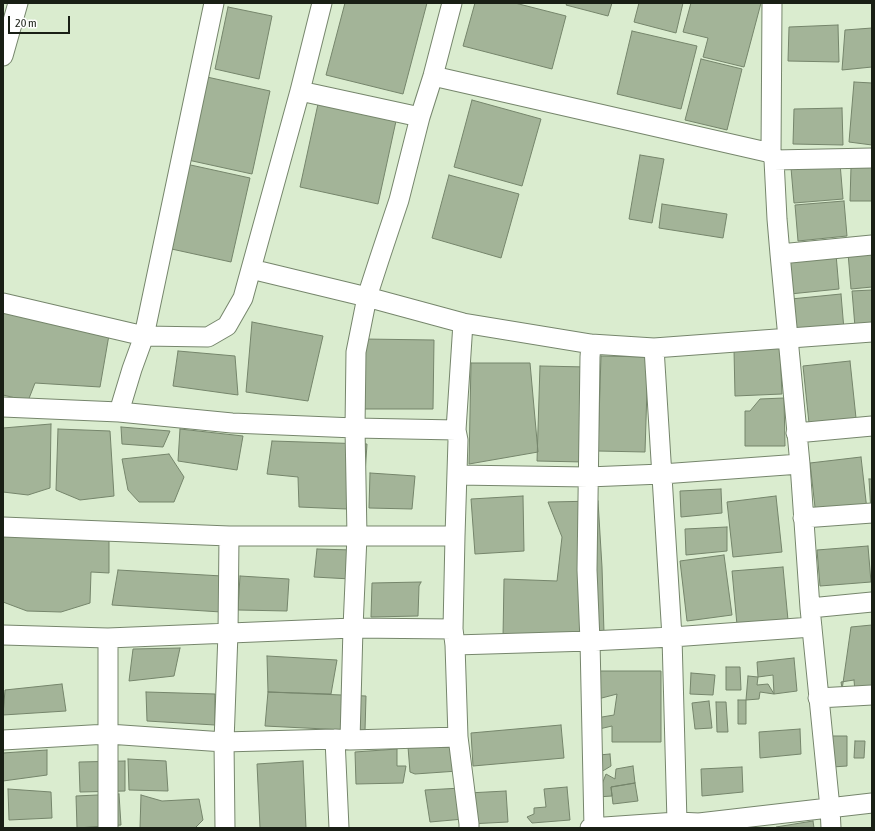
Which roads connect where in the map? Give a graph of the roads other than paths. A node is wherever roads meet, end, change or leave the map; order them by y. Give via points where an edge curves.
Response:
1 (18, 3) edge
2 (214, 3) edge
3 (322, 3) edge
4 (452, 3) edge
5 (772, 3) edge
6 (3, 56) edge
7 (433, 76) junction
8 (300, 91) junction
9 (420, 117) junction
10 (773, 156) junction
11 (872, 158) edge
12 (872, 245) edge
13 (780, 254) junction
14 (251, 268) junction
15 (368, 297) junction
16 (3, 303) edge
17 (463, 323) junction
18 (872, 332) edge
19 (144, 336) junction
20 (788, 339) junction
21 (591, 344) junction
22 (654, 348) junction
23 (3, 407) edge
24 (119, 412) junction
25 (872, 426) edge
26 (355, 428) junction
27 (456, 430) junction
28 (796, 433) junction
29 (800, 464) junction
30 (662, 474) junction
31 (457, 475) junction
32 (588, 477) junction
33 (872, 514) edge
34 (803, 518) junction
35 (3, 527) edge
36 (228, 536) junction
37 (357, 536) junction
38 (455, 536) junction
39 (872, 602) edge
40 (811, 617) junction
41 (353, 628) junction
42 (228, 633) junction
43 (3, 635) edge
44 (454, 637) junction
45 (672, 637) junction
46 (108, 638) junction
47 (590, 641) junction
48 (872, 695) edge
49 (818, 698) junction
50 (108, 734) junction
51 (458, 737) junction
52 (342, 739) junction
53 (3, 740) edge
54 (224, 742) junction
55 (872, 803) edge
56 (830, 808) junction
57 (677, 822) junction
58 (700, 825) edge
59 (108, 828) edge
60 (225, 828) edge
61 (339, 828) edge
62 (469, 828) edge
63 (590, 828) edge
64 (594, 828) edge
65 (831, 828) edge

1 - 6 street
2 - 19 street
3 - 8 street
4 - 7 street
5 - 10 street
7 - 9 street
7 - 10 street
8 - 9 street
8 - 14 street
9 - 15 street via 399,200
10 - 11 street
10 - 13 street
12 - 13 street
13 - 20 street
14 - 15 street
14 - 19 street via 243,298 227,326 208,337
15 - 17 street
15 - 26 street via 356,352
16 - 19 street
17 - 21 street
17 - 27 street
18 - 20 street
19 - 24 street
20 - 22 street
20 - 28 street
21 - 22 street
21 - 32 street
22 - 30 street
23 - 24 street
24 - 26 street via 232,423
25 - 28 street
26 - 27 street
26 - 37 street
27 - 31 street
28 - 29 street
29 - 30 street
29 - 34 street
30 - 32 street
30 - 45 street
31 - 32 street
31 - 38 street
32 - 47 street via 587,570
33 - 34 street
34 - 40 street
35 - 36 street
36 - 37 street
36 - 42 street
37 - 38 street
37 - 41 street
38 - 44 street
39 - 40 street
40 - 45 street
40 - 49 street
41 - 42 street
41 - 44 street
41 - 52 street
42 - 46 street
42 - 54 street
43 - 46 street
44 - 47 street
44 - 51 street
45 - 47 street
45 - 57 street
46 - 50 street
47 - 64 street
48 - 49 street
49 - 56 street
50 - 53 street
50 - 54 street
50 - 59 street
51 - 52 street
51 - 62 street
52 - 54 street
52 - 61 street
54 - 60 street
55 - 56 street
56 - 58 street
56 - 65 street
57 - 58 street
57 - 64 street
63 - 64 street

